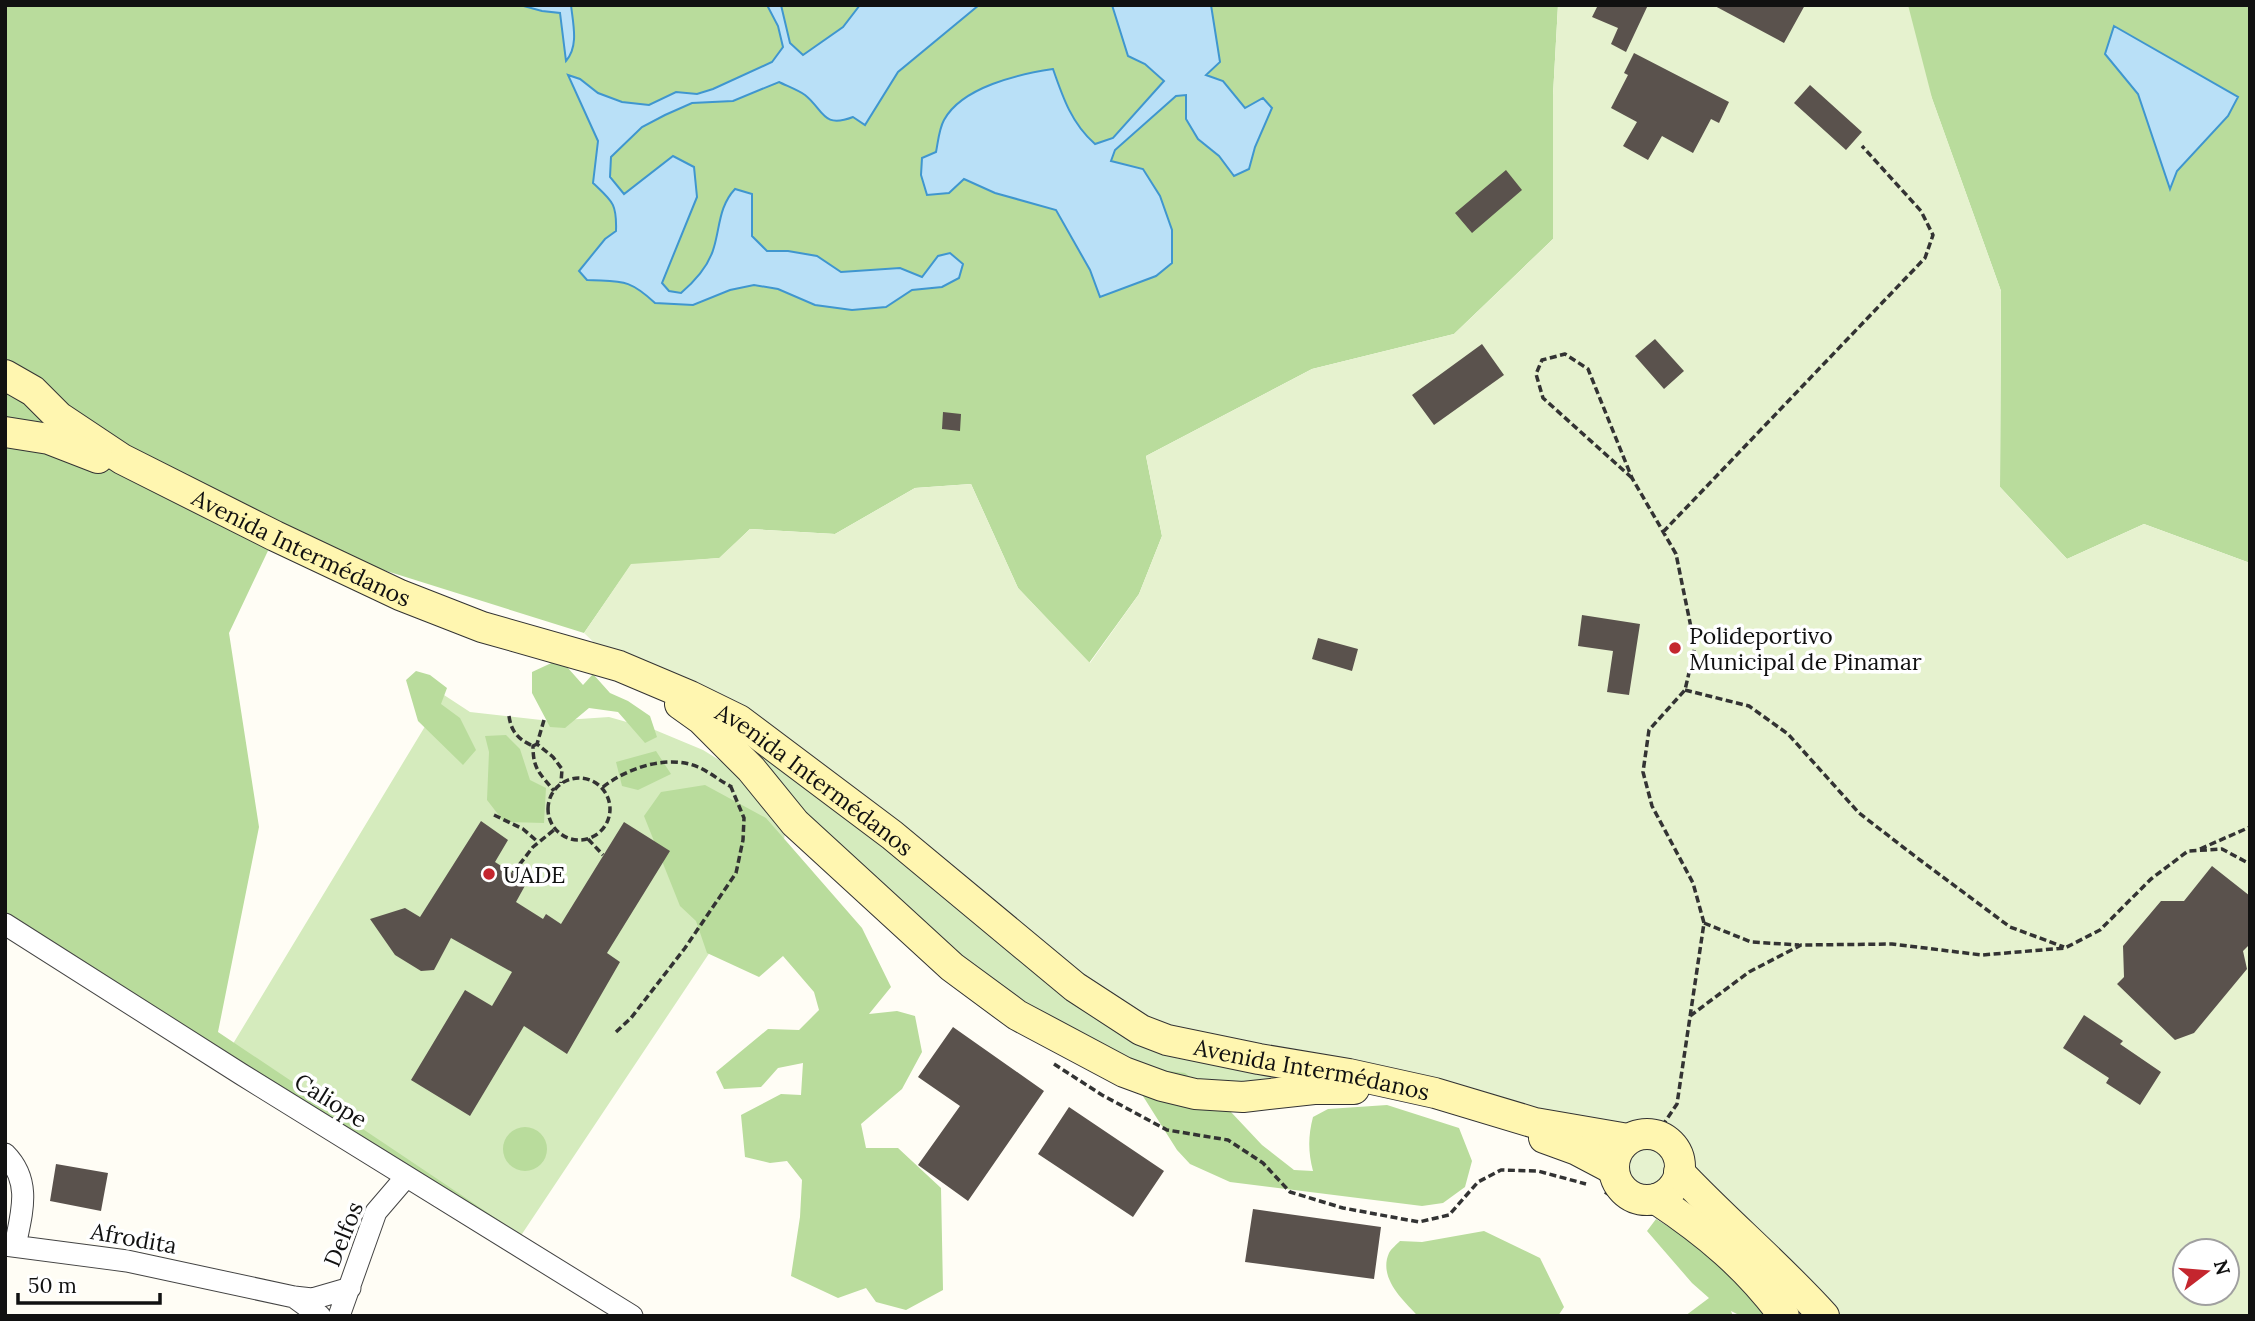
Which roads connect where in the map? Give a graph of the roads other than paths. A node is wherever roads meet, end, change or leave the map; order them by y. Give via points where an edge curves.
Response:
1 (15, 376) edge
2 (10, 433) edge
3 (5, 924) edge
4 (1642, 1137) junction
5 (5, 1153) edge
6 (1614, 1169) junction
7 (1679, 1172) junction
8 (406, 1177) junction
9 (1656, 1199) junction
10 (10, 1246) edge
11 (349, 1288) junction
12 (294, 1297) junction
13 (320, 1316) edge
14 (339, 1316) edge
15 (632, 1316) edge
16 (1784, 1316) edge
17 (1824, 1316) edge

1 - 2 main road via 34,404 25,426
1 - 4 main road, Avenida Intermédanos via 59,416 122,459 275,536 406,598 482,626 619,666 739,720 892,835 1075,987 1141,1031 1193,1046 1435,1093 1535,1123
2 - 6 main road, Avenida Intermédanos via 49,439 88,453 403,604 617,672 684,706 751,769 795,823 952,968 1017,1015 1124,1072 1195,1094 1243,1097 1314,1089 1382,1091 1532,1133
3 - 8 street, Caliope
4 - 6 main road via 1617,1152
4 - 7 main road via 1667,1140 1675,1149
5 - 10 street via 16,1164 24,1195
6 - 9 main road via 1623,1190 1633,1197
7 - 9 main road via 1668,1193
7 - 17 main road
8 - 11 street, Delfos via 376,1212
8 - 15 street, Caliope
9 - 16 main road via 1734,1259 1758,1281
10 - 12 street, Afrodita via 127,1261
11 - 12 street, Afrodita via 312,1298
11 - 14 street, Delfos
12 - 13 street, Afrodita

